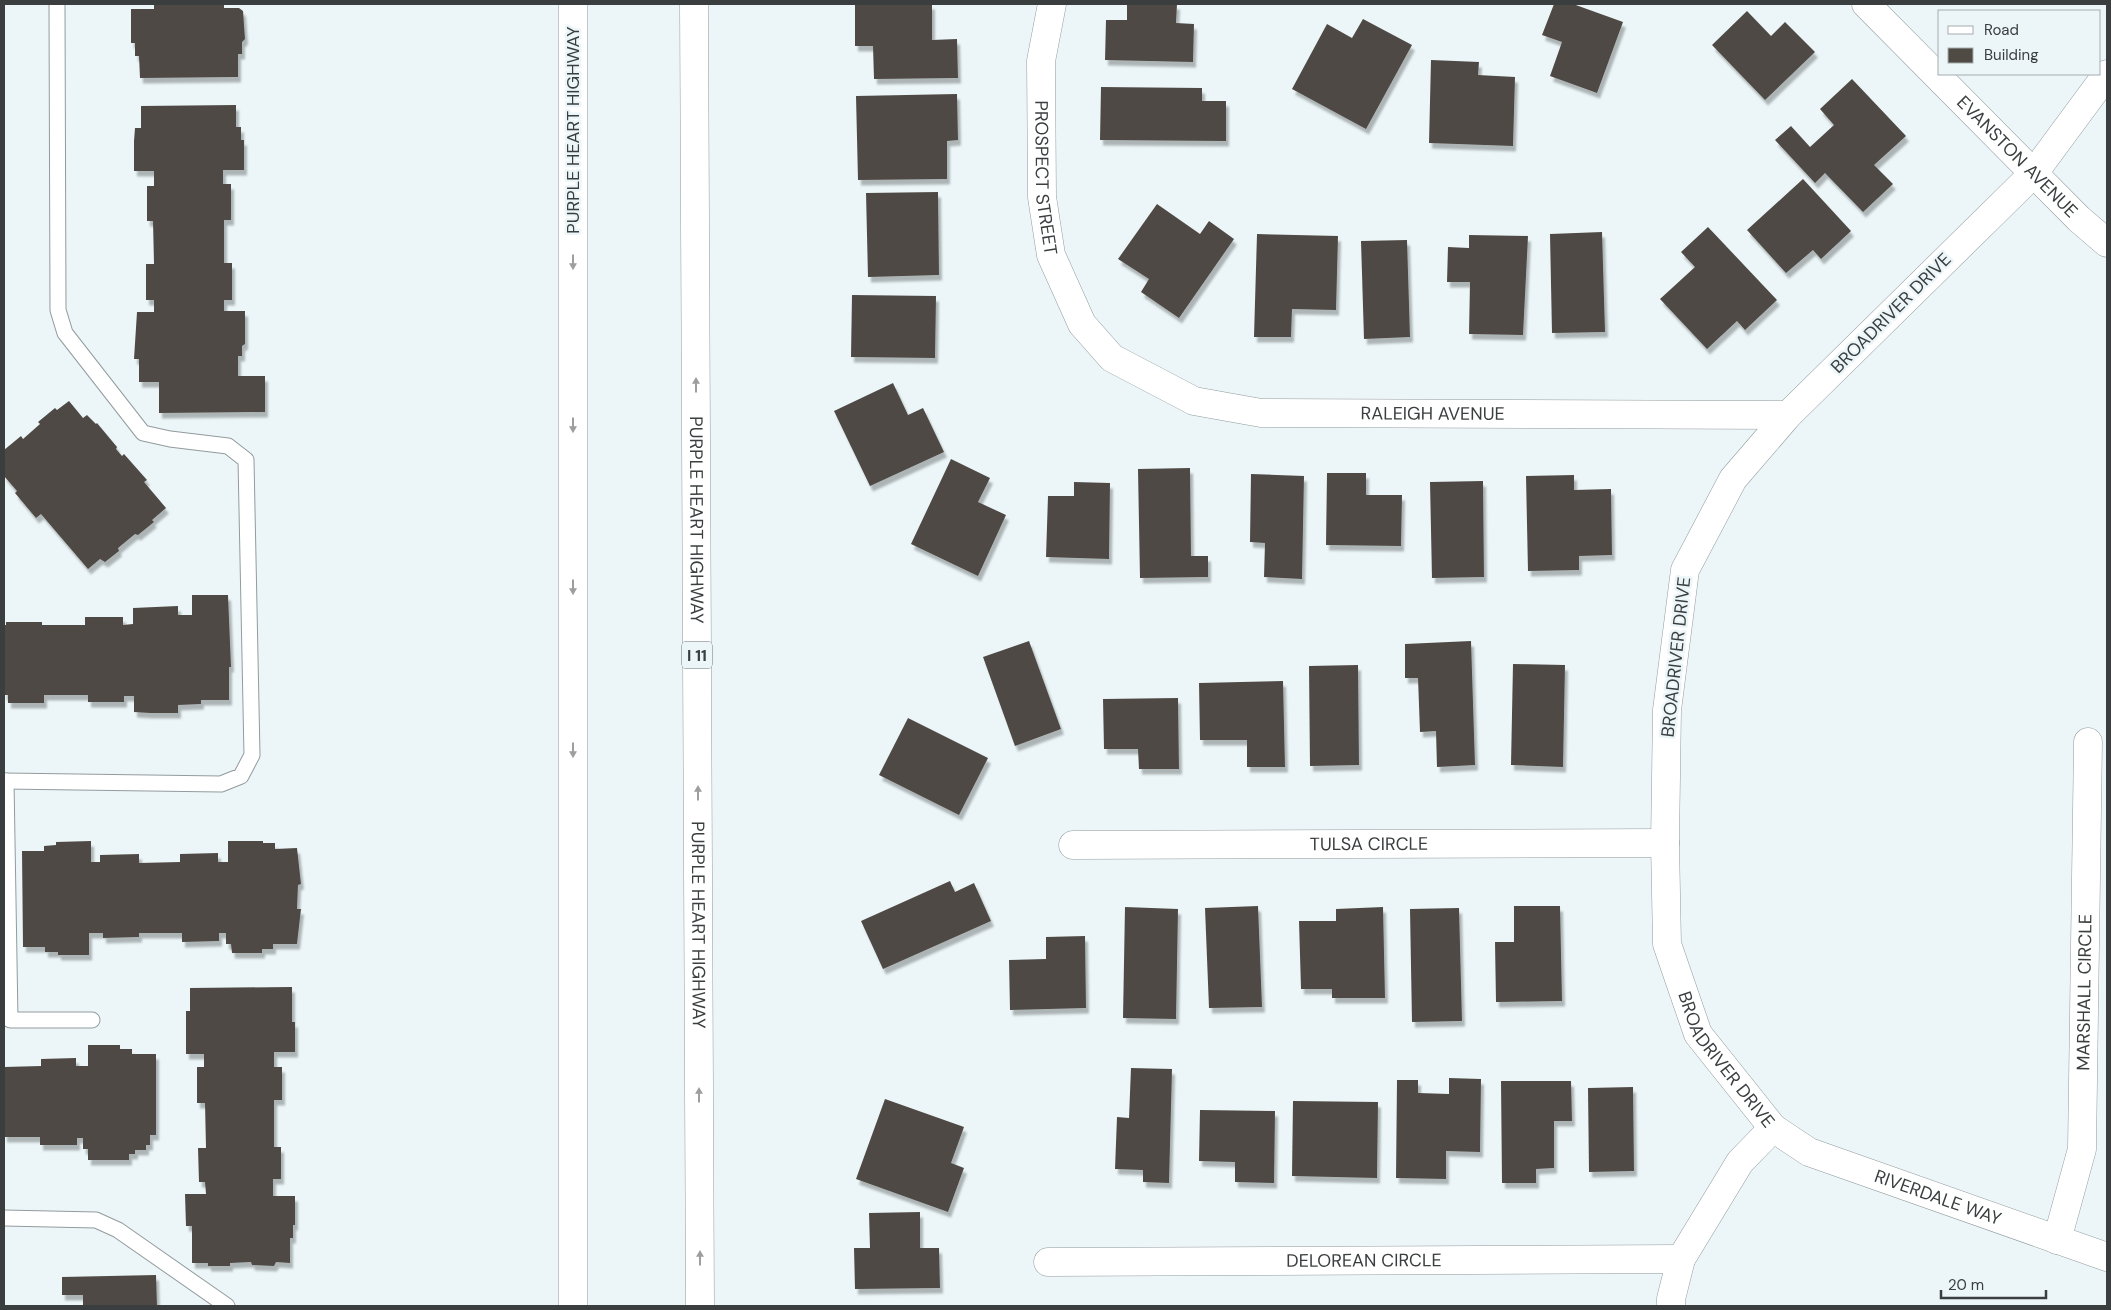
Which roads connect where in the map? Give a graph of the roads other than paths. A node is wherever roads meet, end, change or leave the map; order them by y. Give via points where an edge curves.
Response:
1 (57, 4) edge
2 (573, 4) edge
3 (694, 4) edge
4 (1052, 4) edge
5 (1866, 4) edge
6 (2107, 74) edge
7 (2034, 173) junction
8 (2107, 243) edge
9 (1097, 341) joint
10 (1788, 415) junction
11 (2088, 742) dead end
12 (5, 781) edge
13 (1665, 843) junction
14 (1073, 845) dead end
15 (7, 1020) edge
16 (92, 1020) dead end
17 (1773, 1128) junction
18 (4, 1218) edge
19 (2058, 1240) junction
20 (2107, 1257) edge
21 (1681, 1259) junction
22 (1048, 1262) dead end
23 (227, 1306) edge
24 (573, 1306) edge
25 (700, 1306) edge
26 (1671, 1306) edge

1 - 12 lane via 58,310 65,333 143,433 228,446 246,460 252,756 241,776 221,784
2 -> 24 main road, PURPLE HEART HIGHWAY
25 -> 3 main road, PURPLE HEART HIGHWAY / I 11
4 - 9 main road, PROSPECT STREET via 1041,61 1042,196 1051,254 1082,324
5 - 7 main road, EVANSTON AVENUE
6 - 7 main road, BROADRIVER DRIVE
7 - 8 main road, EVANSTON AVENUE
7 - 10 main road, BROADRIVER DRIVE
9 - 10 main road, RALEIGH AVENUE via 1112,358 1194,401 1261,413
10 - 13 main road, BROADRIVER DRIVE via 1733,479 1685,570 1667,710
11 - 19 main road, MARSHALL CIRCLE via 2082,1149
12 - 15 lane
13 - 14 main road, TULSA CIRCLE
13 - 17 main road, BROADRIVER DRIVE via 1667,944 1698,1034
15 - 16 lane
17 - 19 main road, RIVERDALE WAY via 1809,1152
17 - 21 main road, BROADRIVER DRIVE via 1740,1162
18 - 23 lane via 96,1220 118,1230
19 - 20 main road, RIVERDALE WAY
21 - 22 main road, DELOREAN CIRCLE
21 - 26 main road, BROADRIVER DRIVE

